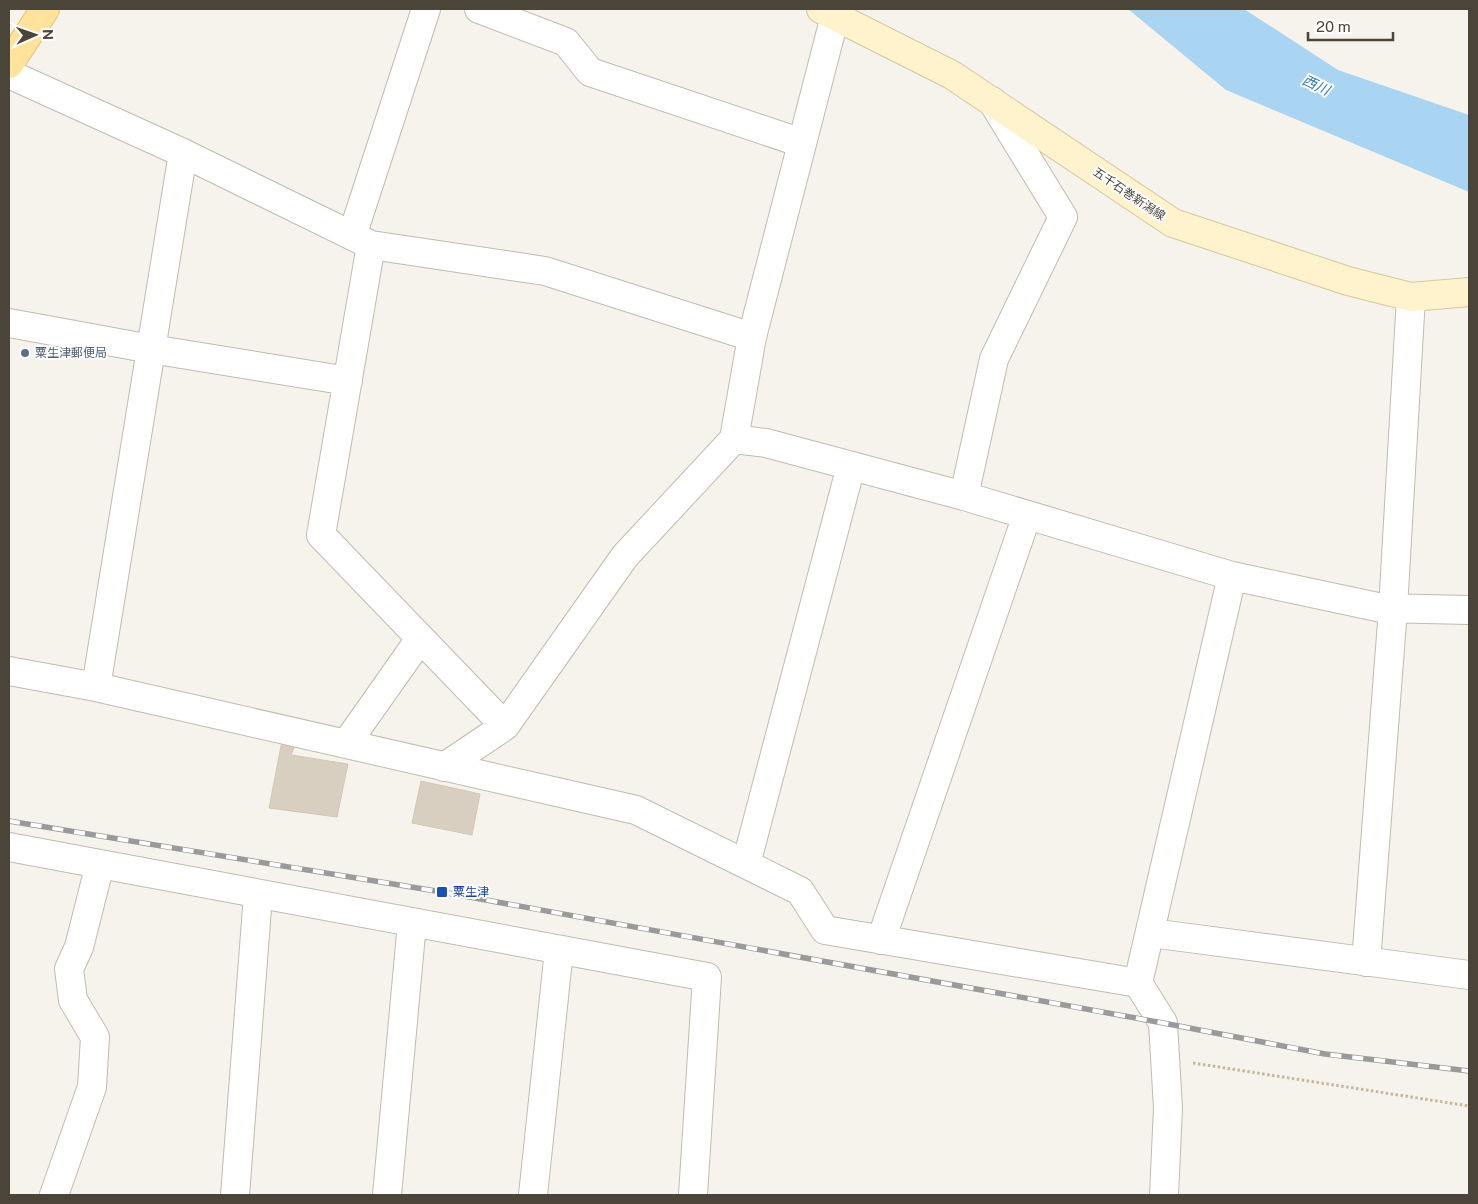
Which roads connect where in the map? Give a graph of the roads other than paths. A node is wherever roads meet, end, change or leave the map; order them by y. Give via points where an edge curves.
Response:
1 (45, 9) edge
2 (426, 9) edge
3 (479, 9) edge
4 (828, 12) edge
5 (9, 64) edge
6 (9, 74) edge
7 (992, 101) junction
8 (802, 143) junction
9 (183, 153) junction
10 (361, 240) junction
11 (1469, 292) edge
12 (1411, 297) junction
13 (9, 323) edge
14 (752, 337) junction
15 (151, 349) junction
16 (348, 380) junction
17 (734, 439) junction
18 (851, 466) junction
19 (964, 496) junction
20 (1027, 515) junction
21 (1232, 576) junction
22 (1393, 608) junction
23 (1469, 610) edge
24 (420, 640) junction
25 (9, 671) edge
26 (96, 687) junction
27 (504, 726) junction
28 (346, 744) junction
29 (444, 767) junction
30 (9, 847) edge
31 (100, 864) junction
32 (746, 864) junction
33 (258, 895) junction
34 (412, 923) junction
35 (1151, 933) junction
36 (881, 940) junction
37 (559, 950) junction
38 (1366, 962) junction
39 (1469, 975) edge
40 (1138, 983) junction
41 (54, 1195) edge
42 (235, 1195) edge
43 (387, 1195) edge
44 (533, 1195) edge
45 (693, 1195) edge
46 (1164, 1195) edge

1 - 5 main road
2 - 10 street
3 - 8 street via 566,42 590,72
4 - 7 main road, 五千石巻新潟線 via 952,75
4 - 8 street
6 - 9 street
7 - 12 main road, 五千石巻新潟線 via 1173,223 1348,281
7 - 19 street via 1063,217 994,359
8 - 14 street
9 - 10 street
9 - 15 street
10 - 14 street via 545,271
10 - 16 street
11 - 12 main road, 五千石巻新潟線
12 - 22 street
13 - 15 street
14 - 17 street
15 - 16 street
15 - 26 street
16 - 24 street via 321,535
17 - 18 street via 766,443
17 - 27 street via 625,556
18 - 19 street
18 - 32 street
19 - 20 street
20 - 21 street
20 - 36 street
21 - 22 street
21 - 35 street
22 - 23 street
22 - 38 street
24 - 27 street
24 - 28 street
25 - 26 street
26 - 28 street
27 - 29 street
28 - 29 street
29 - 32 street via 636,810
30 - 31 street
31 - 33 street
31 - 41 street via 79,947 69,969 73,1000 95,1037 92,1087
32 - 36 street via 800,891 825,930
33 - 34 street
33 - 42 street
34 - 37 street
34 - 43 street
35 - 38 street
35 - 40 street
36 - 40 street
37 - 44 street
37 - 45 street via 707,978
38 - 39 street
40 - 46 street via 1163,1023 1168,1108

